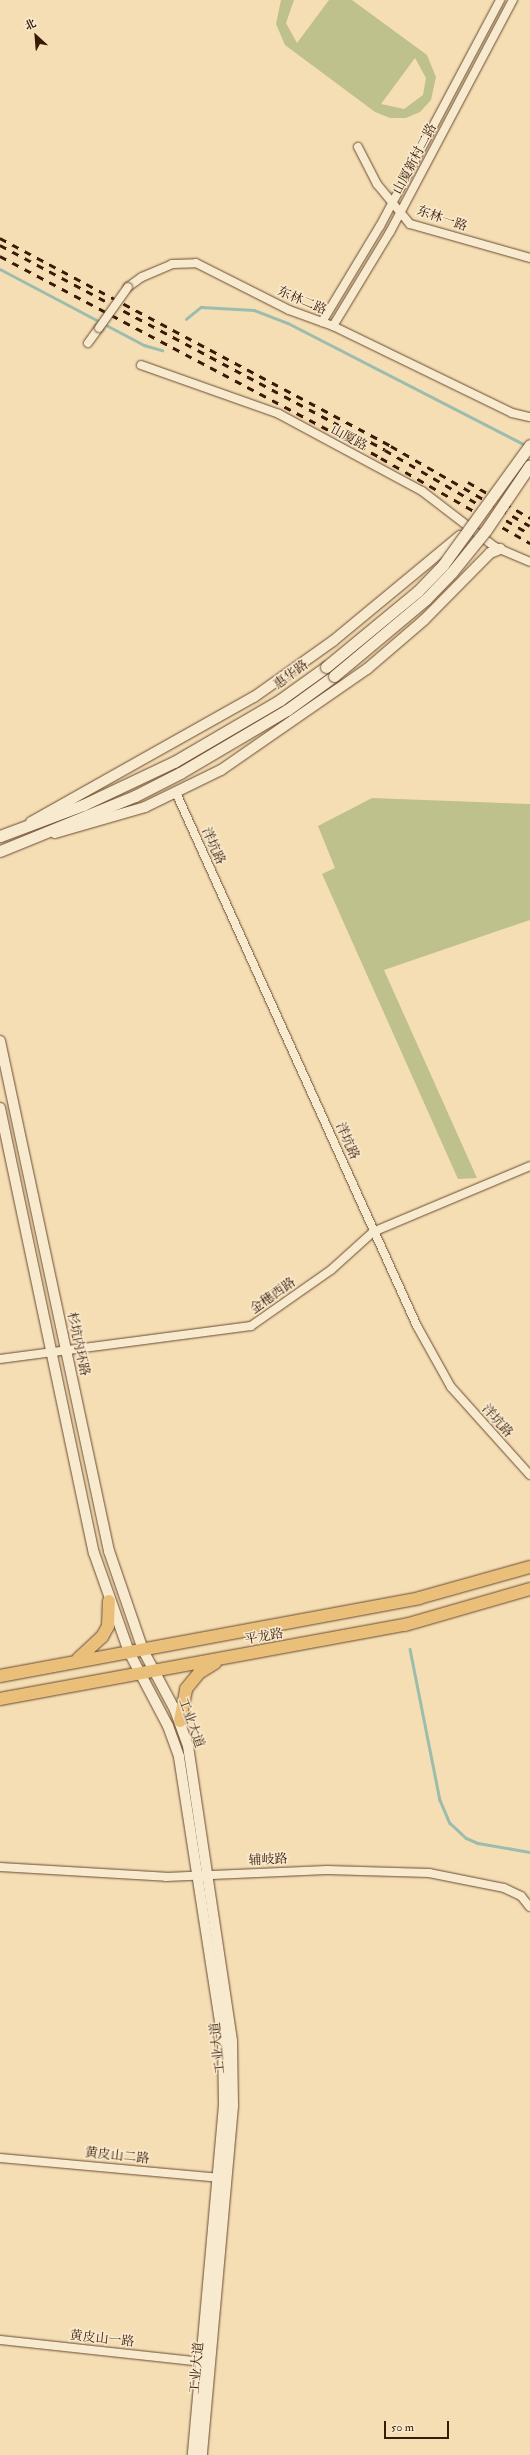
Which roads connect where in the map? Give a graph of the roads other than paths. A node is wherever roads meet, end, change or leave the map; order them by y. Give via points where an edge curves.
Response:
1 (500, 0) edge
2 (513, 0) edge
3 (358, 147) dead end
4 (392, 202) junction
5 (400, 212) junction
6 (530, 258) edge
7 (322, 322) junction
8 (333, 326) junction
9 (88, 343) dead end
10 (141, 365) dead end
11 (530, 417) edge
12 (530, 445) edge
13 (530, 465) edge
14 (469, 528) junction
15 (500, 549) junction
16 (530, 562) edge
17 (177, 795) junction
18 (24, 828) junction
19 (0, 836) edge
20 (28, 840) junction
21 (2, 851) edge
22 (0, 1041) edge
23 (0, 1108) edge
24 (530, 1166) edge
25 (373, 1232) junction
26 (66, 1351) junction
27 (50, 1352) junction
28 (0, 1359) edge
29 (530, 1475) edge
30 (530, 1567) edge
31 (530, 1589) edge
32 (109, 1601) junction
33 (143, 1650) junction
34 (128, 1652) junction
35 (228, 1657) junction
36 (68, 1663) junction
37 (154, 1671) junction
38 (140, 1674) junction
39 (0, 1676) edge
40 (0, 1699) edge
41 (180, 1721) junction
42 (0, 1867) edge
43 (203, 1876) junction
44 (530, 1907) edge
45 (0, 2158) edge
46 (228, 2170) junction
47 (218, 2178) junction
48 (0, 2340) edge
49 (201, 2362) junction
50 (193, 2455) edge
51 (202, 2455) edge

1 - 4 street, 山厦新村二路
2 - 5 street, 山厦新村二路
3 - 4 street, 东林一路 via 377,184
4 - 5 street, 东林一路
4 - 7 street, 山厦新村二路
5 - 6 street, 东林一路 via 410,224
5 - 8 street, 山厦新村二路
7 - 8 street, 东林二路
7 - 9 street, 东林二路, bridge via 289,310 196,263 172,264 142,277 128,287
8 - 11 street, 东林二路 via 512,413
10 - 14 street, 山厦路 via 278,414 422,491
12 - 18 main road, 惠华路, bridge via 443,565 418,591 326,667 280,700 174,762 83,805
13 - 20 main road, 惠华路, bridge via 486,530 452,572 426,599 334,676 287,710 180,773
14 - 15 street, 山厦路
14 - 18 street via 333,641 254,697 77,794
15 - 16 street, 山厦路
15 - 17 street via 490,553 424,620 327,700
17 - 20 street via 109,818
17 - 25 street, 洋坑路
18 - 19 main road, 惠华路
20 - 21 main road, 惠华路
22 - 26 street, 杉坑内环路
23 - 27 street
24 - 25 street, 金穗西路
25 - 26 street, 金穗西路 via 331,1270 250,1326
25 - 29 street, 洋坑路 via 417,1326 451,1387
26 - 27 street, 金穗西路
26 - 33 street, 杉坑内环路 via 109,1551
27 - 28 street, 金穗西路
27 - 32 street via 94,1553
30 - 33 main road, 平龙路 via 419,1598
31 - 35 main road, 平龙路 via 440,1617
32 - 34 street
32 - 36 main road via 109,1620 102,1637 83,1656
33 - 34 main road, 平龙路
33 - 37 street, 工业大道
34 - 36 main road, 平龙路
34 - 38 street, 工业大道
35 - 37 main road, 平龙路
35 - 41 main road via 208,1666 192,1680 182,1697
36 - 39 main road, 平龙路
37 - 38 main road, 平龙路
37 - 41 street, 工业大道
38 - 40 main road, 平龙路
38 - 43 street, 工业大道 via 177,1752
41 - 43 street, 工业大道 via 191,1762
42 - 43 street, 辅岐路
43 - 44 street, 辅岐路 via 327,1870 429,1874 504,1888 521,1896
43 - 46 street, 工业大道 via 233,2061
43 - 47 street, 工业大道 via 225,2061
45 - 47 street, 黄皮山二路
46 - 47 street
46 - 51 street, 工业大道
47 - 49 street, 工业大道
48 - 49 street, 黄皮山一路
49 - 50 street, 工业大道

